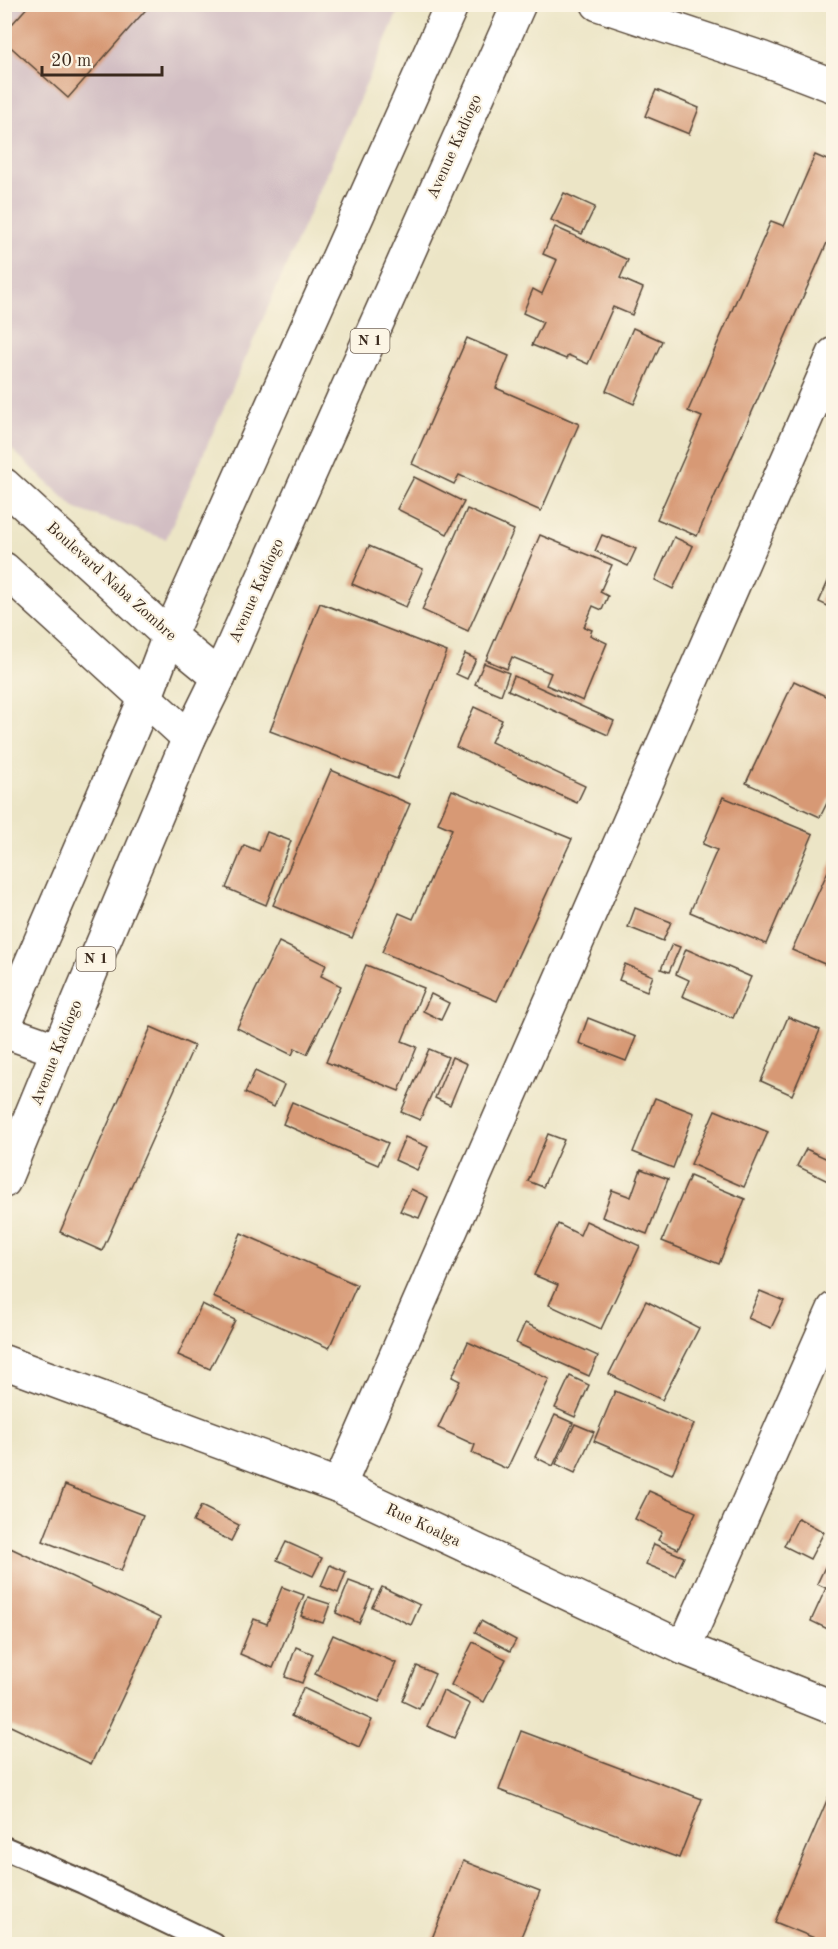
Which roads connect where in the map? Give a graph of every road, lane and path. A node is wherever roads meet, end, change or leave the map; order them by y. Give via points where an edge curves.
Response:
1 (452, 4) edge
2 (519, 4) edge
3 (598, 4) edge
4 (834, 86) edge
5 (834, 354) edge
6 (4, 485) edge
7 (4, 569) edge
8 (169, 636) junction
9 (219, 677) junction
10 (145, 699) junction
11 (189, 738) junction
12 (4, 1026) edge
13 (4, 1031) edge
14 (58, 1050) junction
15 (4, 1181) edge
16 (834, 1309) edge
17 (4, 1362) edge
18 (339, 1486) junction
19 (684, 1648) junction
20 (834, 1708) edge
21 (4, 1848) edge
22 (213, 1944) edge

1 - 8 main road
2 - 9 main road, Avenue Kadiogo / N 1
3 - 4 main road
5 - 18 main road
6 - 8 main road, Boulevard Naba Zombre
7 - 10 main road
8 - 9 main road, Boulevard Naba Zombre
8 - 10 main road
9 - 11 main road, Avenue Kadiogo / N 1
10 - 11 main road
10 - 12 main road
11 - 14 main road, Avenue Kadiogo / N 1
13 - 14 main road
14 - 15 main road, Avenue Kadiogo / N 1
16 - 19 main road
17 - 18 main road, Rue Koalga
18 - 19 main road, Rue Koalga
19 - 20 main road, Rue Koalga
21 - 22 lane

